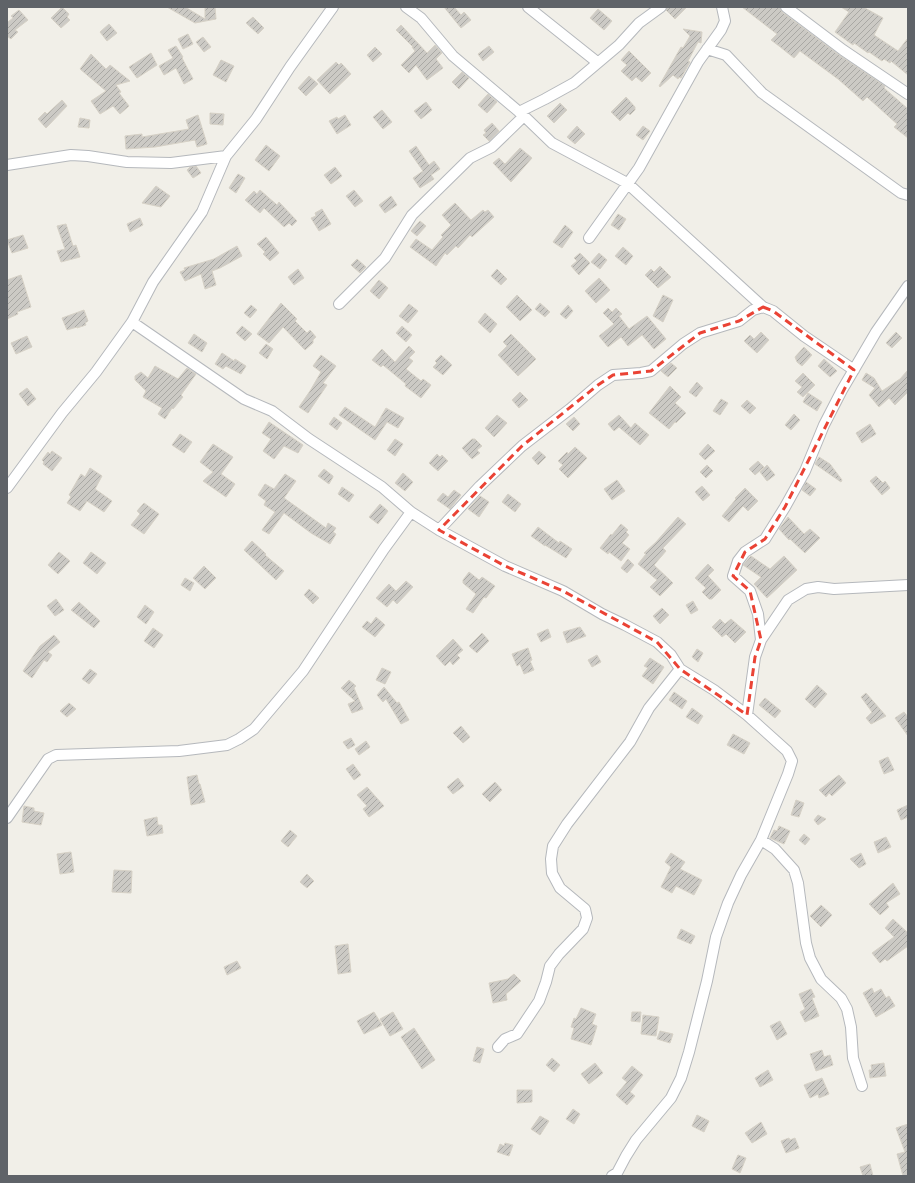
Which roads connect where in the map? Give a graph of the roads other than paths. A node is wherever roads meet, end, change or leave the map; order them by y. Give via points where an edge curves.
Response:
1 (333, 7) edge
2 (406, 7) edge
3 (528, 7) edge
4 (661, 7) edge
5 (722, 7) edge
6 (786, 7) edge
7 (708, 49) junction
8 (597, 62) junction
9 (908, 94) edge
10 (521, 114) junction
11 (226, 156) junction
12 (7, 165) edge
13 (627, 183) junction
14 (908, 195) edge
15 (589, 238) dead end
16 (908, 286) edge
17 (339, 304) dead end
18 (762, 307) junction
19 (132, 322) junction
20 (854, 370) junction
21 (7, 488) edge
22 (410, 512) junction
23 (439, 530) junction
24 (908, 585) edge
25 (761, 640) junction
26 (680, 669) junction
27 (747, 715) junction
28 (7, 818) edge
29 (761, 840) junction
30 (498, 1047) dead end
31 (862, 1086) dead end
32 (612, 1176) edge

1 - 11 street via 256,119
2 - 10 street via 421,18 453,56
3 - 8 street
4 - 8 street via 639,23 619,45
5 - 7 street via 725,21
6 - 9 street
7 - 13 street via 698,62 639,168
7 - 14 street via 726,55 762,94 901,193
8 - 10 street via 574,82
10 - 13 street via 552,143
10 - 17 street via 492,147 470,158 412,215 385,258
11 - 12 street via 171,163 127,162 71,155
11 - 19 street via 202,212 153,282
13 - 15 street
13 - 18 street
16 - 20 street via 876,332
18 - 20 street via 773,311
18 - 23 street via 753,310 739,321 700,333 651,371 613,375 598,385 522,446
19 - 21 street
19 - 22 street via 244,399 272,411 309,439 382,486
20 - 25 street via 824,425 805,471 785,507 765,539 745,552 738,561 733,576 750,591 758,614
22 - 23 street
22 - 28 street via 303,671 254,729 227,745 179,752 56,755 48,758
23 - 26 street via 505,566 563,591 657,642 671,655
24 - 25 street via 806,589 788,600
25 - 27 street via 755,658
26 - 27 street
26 - 30 street via 649,708 630,742 566,824 553,846 552,873 560,888 585,909 583,929 550,966 539,1001 517,1034 505,1039
27 - 29 street via 787,751 792,761
29 - 31 street via 775,849 794,870 810,958 822,979 841,998 847,1009 853,1058
29 - 32 street via 731,896 716,937 681,1078 671,1098 636,1140 617,1173

